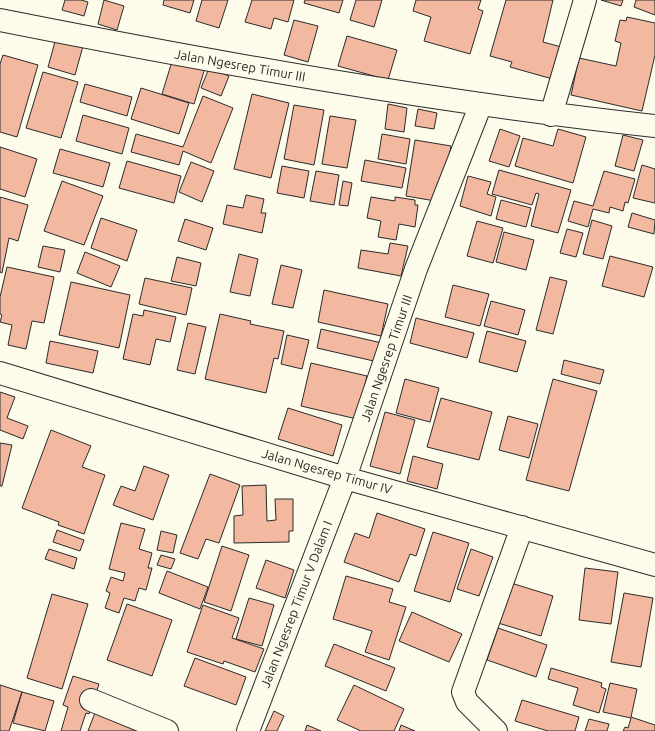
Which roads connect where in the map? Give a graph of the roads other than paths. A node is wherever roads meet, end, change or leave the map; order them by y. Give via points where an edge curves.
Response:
1 (585, 0) edge
2 (0, 20) edge
3 (481, 104) junction
4 (551, 114) junction
5 (655, 126) edge
6 (0, 373) edge
7 (345, 478) junction
8 (522, 527) junction
9 (655, 565) edge
10 (91, 700) dead end
11 (167, 731) edge
12 (248, 731) edge
13 (496, 731) edge

1 - 4 street
2 - 3 street, Jalan Ngesrep Timur III via 362,87
3 - 4 street, Jalan Ngesrep Timur III
3 - 7 street, Jalan Ngesrep Timur III via 416,269
4 - 5 street, Jalan Ngesrep Timur III
6 - 7 street, Jalan Ngesrep Timur IV
7 - 8 street, Jalan Ngesrep Timur IV
7 - 12 street, Jalan Ngesrep Timur V Dalam I
8 - 9 street, Jalan Ngesrep Timur IV
8 - 13 street via 463,692 467,702
10 - 11 street

